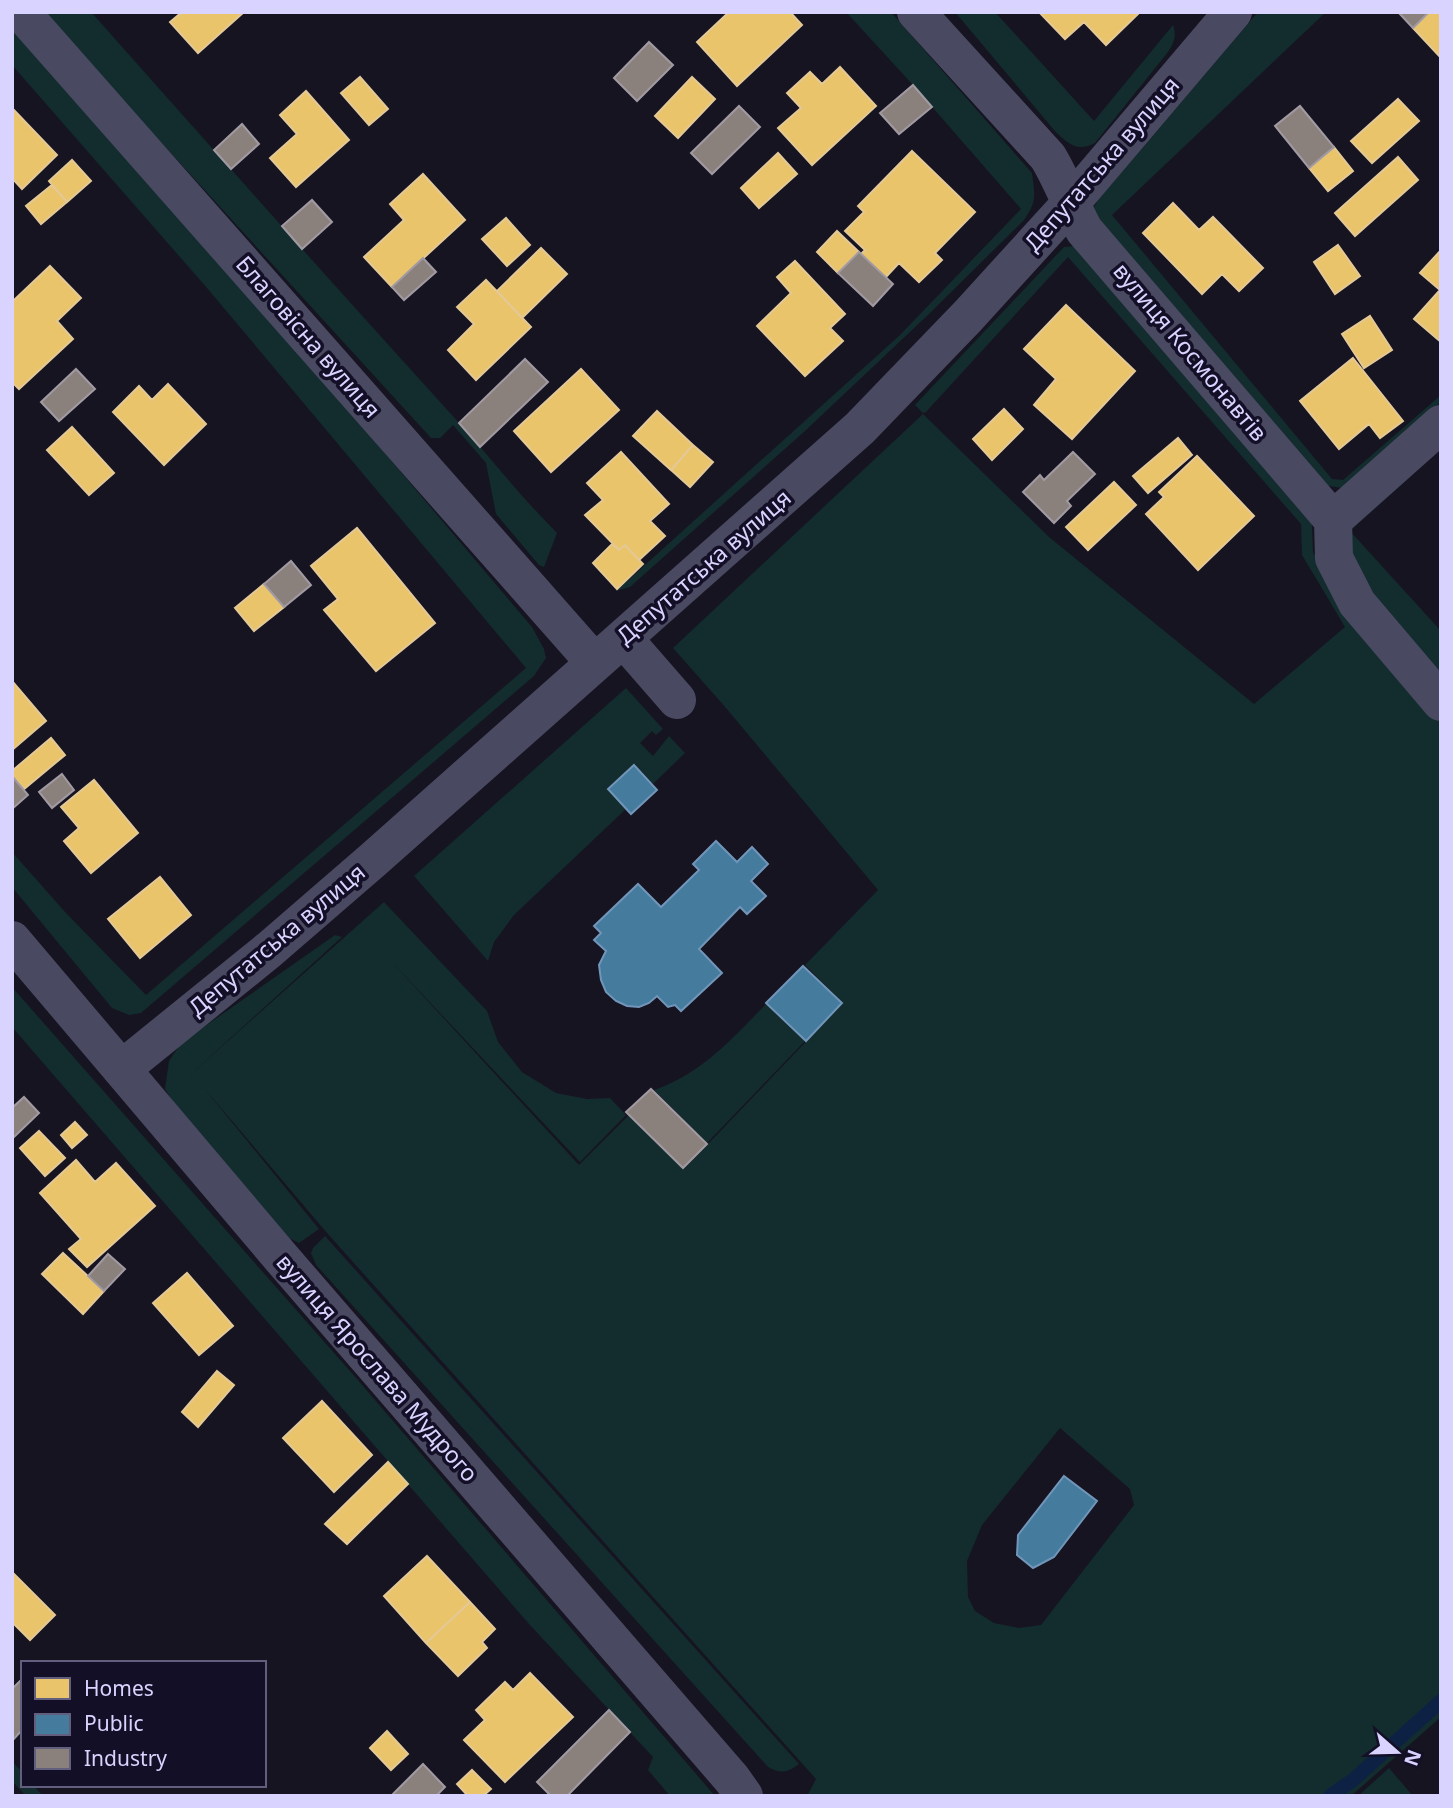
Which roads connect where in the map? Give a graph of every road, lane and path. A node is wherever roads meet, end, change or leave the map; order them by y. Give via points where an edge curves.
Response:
1 (21, 12) edge
2 (916, 12) edge
3 (1233, 12) edge
4 (1070, 204) junction
5 (1441, 424) edge
6 (1333, 520) junction
7 (609, 651) junction
8 (677, 700) dead end
9 (1441, 702) edge
10 (12, 940) edge
11 (123, 1068) junction
12 (744, 1796) edge

1 - 7 street, Благовісна вулиця
2 - 4 street, вулиця Космонавтів via 1048,158
3 - 4 street, Депутатська вулиця
4 - 6 street, вулиця Космонавтів via 1084,230
4 - 7 street, Депутатська вулиця via 860,428
5 - 6 street
6 - 9 street via 1334,558 1357,603
7 - 8 street, Благовісна вулиця
7 - 11 street, Депутатська вулиця via 270,949
10 - 11 street, вулиця Ярослава Мудрого
11 - 12 street, вулиця Ярослава Мудрого

